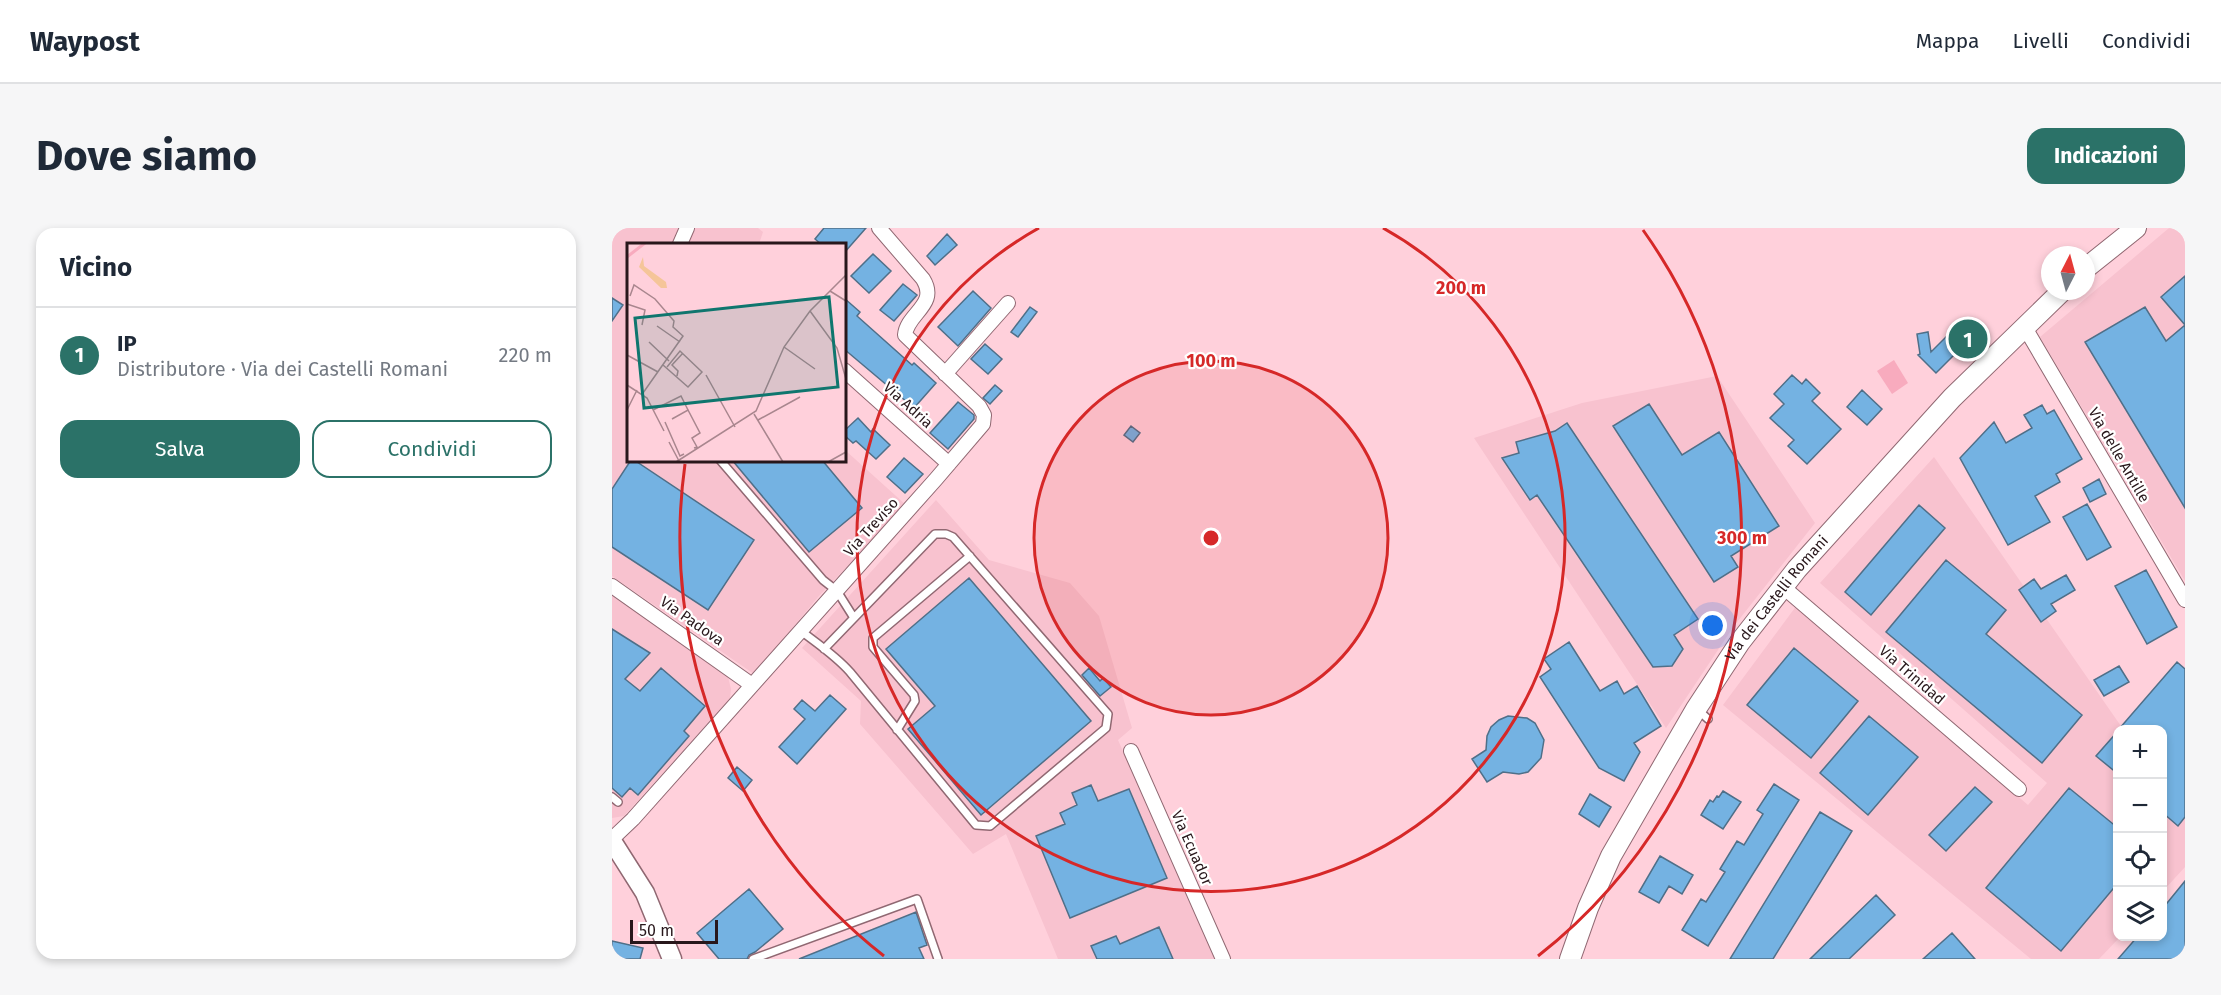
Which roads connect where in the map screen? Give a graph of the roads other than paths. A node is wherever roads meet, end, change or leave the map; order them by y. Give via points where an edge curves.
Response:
1 (687, 228) edge
2 (879, 228) edge
3 (2136, 228) edge
4 (680, 243) edge
5 (2095, 261) edge
6 (2052, 300) edge
7 (1008, 303) dead end
8 (2024, 326) junction
9 (846, 372) edge
10 (945, 374) junction
11 (722, 462) edge
12 (949, 464) junction
13 (970, 556) junction
14 (612, 586) edge
15 (1782, 586) junction
16 (837, 591) junction
17 (2185, 600) edge
18 (854, 618) junction
19 (801, 631) junction
20 (824, 649) junction
21 (752, 685) junction
22 (897, 730) junction
23 (1131, 751) dead end
24 (2019, 789) dead end
25 (612, 840) edge
26 (672, 959) edge
27 (753, 959) edge
28 (938, 959) edge
29 (1223, 959) edge
30 (1570, 959) edge

1 - 4 street
2 - 10 street, Via Treviso via 927,288 924,304 905,336
3 - 5 main road
6 - 8 main road, Via dei Castelli Romani
7 - 10 street
8 - 15 main road, Via dei Castelli Romani via 1952,398
8 - 17 street, Via delle Antille
9 - 12 street, Via Adria
10 - 12 street, Via Treviso via 984,415 980,430
11 - 16 lane via 823,580
12 - 16 street, Via Treviso
13 - 18 lane via 953,537 935,534
13 - 22 lane via 873,638 873,647 914,695 915,701
13 - 22 lane via 1108,714 1106,728 990,826 983,827 971,822
14 - 21 street, Via Padova
15 - 24 street, Via Trinidad
15 - 30 main road, Via dei Castelli Romani via 1740,642 1702,714 1607,864
16 - 18 lane
16 - 19 street, Via Treviso
18 - 20 lane
19 - 20 lane
19 - 21 street, Via Treviso
20 - 22 lane via 850,672
21 - 25 street, Via Treviso
23 - 29 street, Via Ecuador
25 - 26 street via 645,893
27 - 28 lane via 917,899

